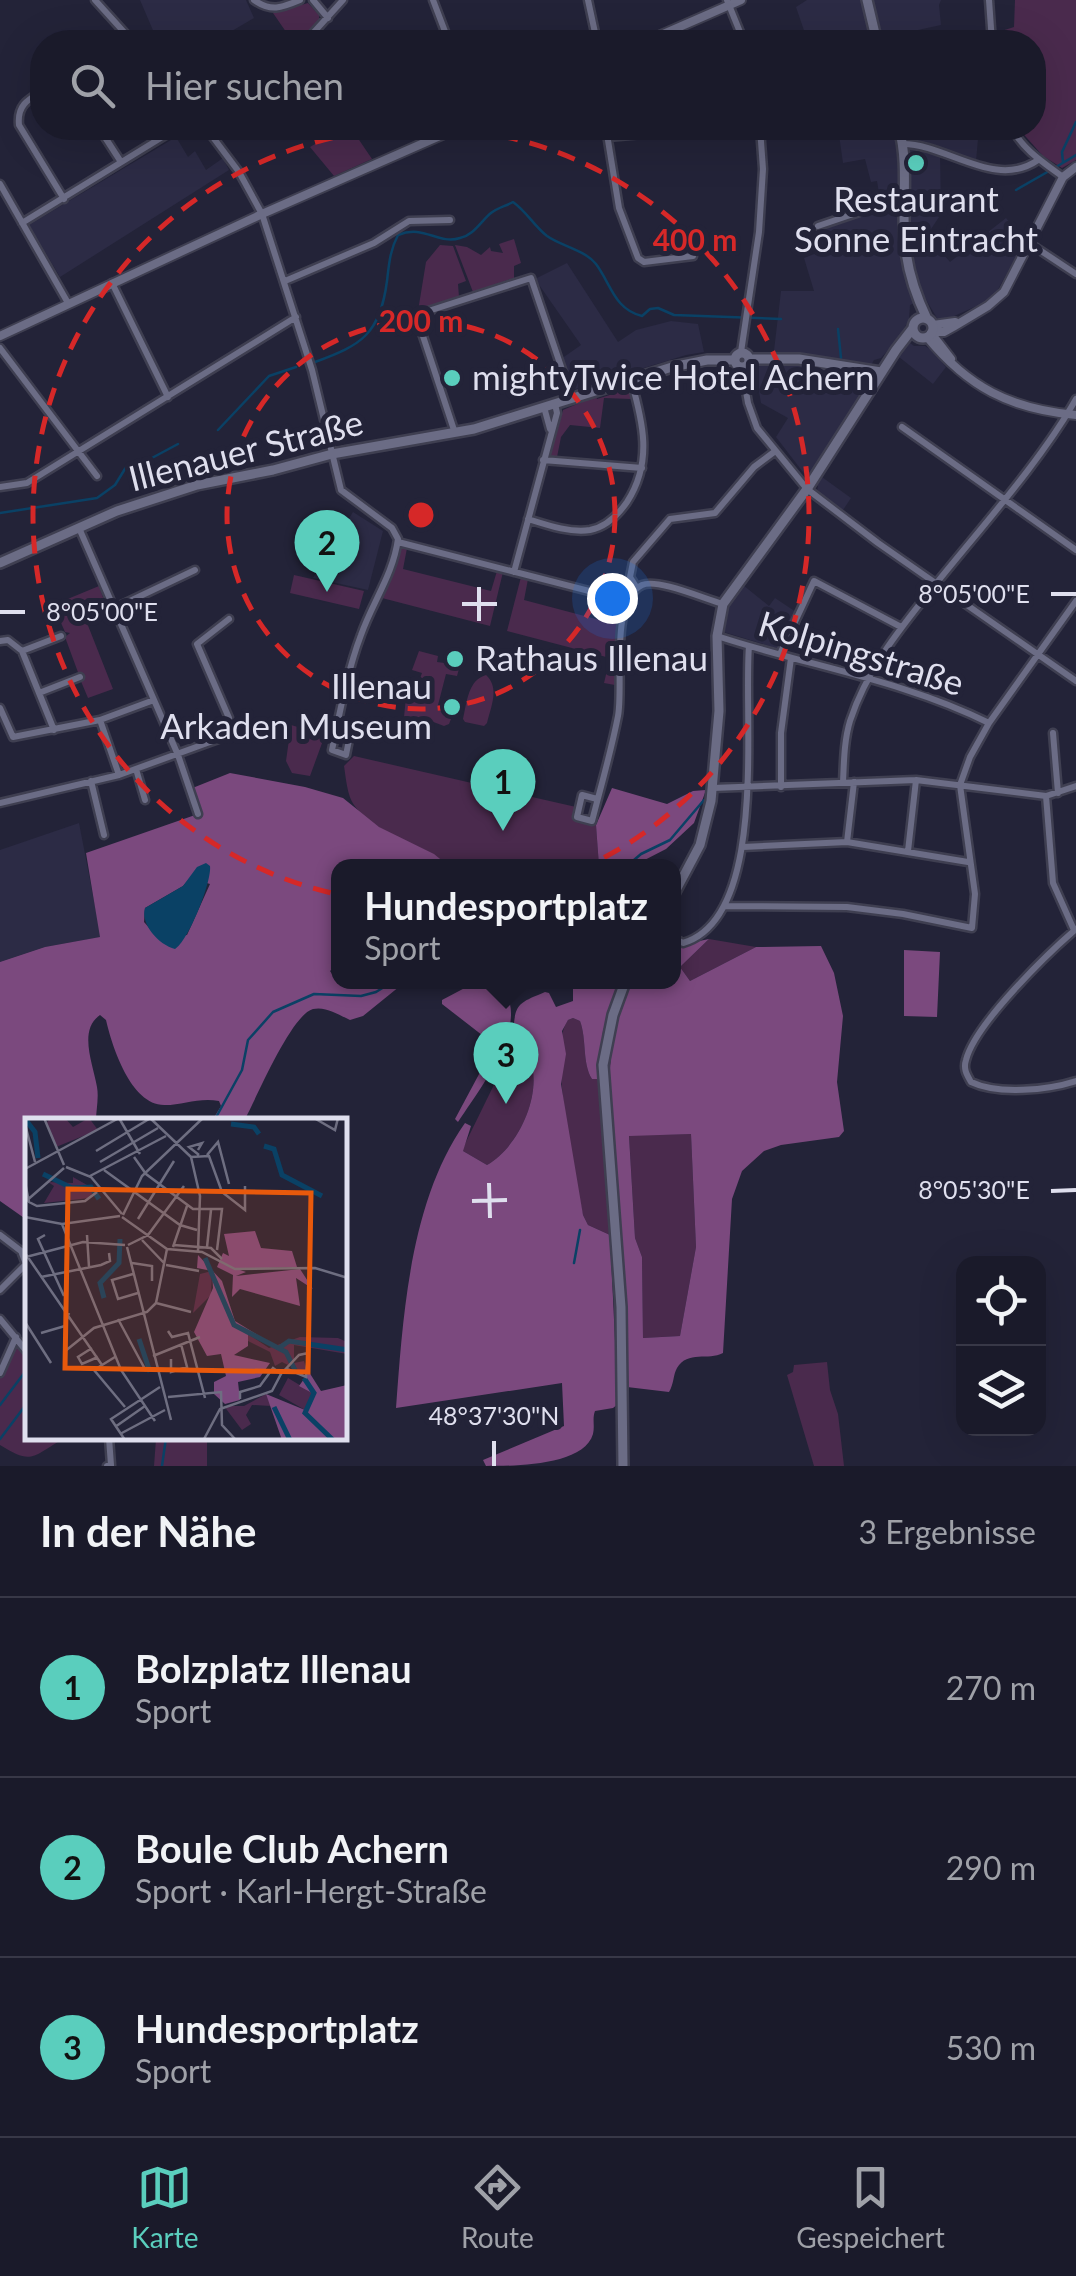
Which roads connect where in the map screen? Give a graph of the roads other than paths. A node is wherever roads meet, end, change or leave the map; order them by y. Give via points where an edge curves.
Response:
1 (95, 0) edge
2 (254, 0) edge
3 (300, 0) edge
4 (313, 0) edge
5 (343, 0) edge
6 (432, 0) edge
7 (588, 0) edge
8 (740, 0) edge
9 (867, 0) edge
10 (990, 0) edge
11 (728, 2) edge
12 (328, 18) junction
13 (122, 30) edge
14 (316, 30) edge
15 (444, 30) edge
16 (594, 30) edge
17 (669, 30) edge
18 (739, 30) edge
19 (874, 30) edge
20 (991, 30) edge
21 (30, 99) edge
22 (107, 140) edge
23 (157, 140) edge
24 (215, 140) edge
25 (431, 140) edge
26 (608, 140) edge
27 (761, 140) edge
28 (902, 140) edge
29 (1019, 140) edge
30 (903, 144) junction
31 (1038, 160) junction
32 (121, 162) junction
33 (1076, 167) edge
34 (1056, 172) junction
35 (0, 184) edge
36 (64, 199) junction
37 (906, 202) junction
38 (262, 214) junction
39 (450, 220) dead end
40 (22, 223) junction
41 (818, 226) dead end
42 (1029, 243) junction
43 (693, 256) dead end
44 (1076, 274) edge
45 (285, 280) junction
46 (112, 283) junction
47 (68, 303) junction
48 (296, 317) junction
49 (927, 329) junction
50 (0, 336) edge
51 (0, 348) edge
52 (742, 360) junction
53 (952, 364) junction
54 (881, 372) junction
55 (631, 380) junction
56 (168, 397) junction
57 (572, 398) junction
58 (1076, 399) edge
59 (550, 406) junction
60 (1072, 415) edge
61 (902, 427) dead end
62 (455, 433) junction
63 (77, 452) junction
64 (774, 452) junction
65 (332, 454) junction
66 (543, 460) junction
67 (642, 468) junction
68 (96, 476) dead end
69 (0, 487) edge
70 (808, 489) junction
71 (1003, 500) junction
72 (528, 519) junction
73 (80, 528) junction
74 (398, 542) junction
75 (1076, 550) edge
76 (0, 563) edge
77 (195, 570) dead end
78 (514, 572) junction
79 (936, 584) junction
80 (637, 588) junction
81 (628, 601) junction
82 (1076, 601) edge
83 (723, 604) junction
84 (113, 608) junction
85 (229, 619) dead end
86 (901, 627) junction
87 (62, 636) dead end
88 (717, 636) junction
89 (0, 641) edge
90 (749, 646) junction
91 (22, 651) junction
92 (780, 654) junction
93 (1038, 656) junction
94 (792, 658) junction
95 (80, 677) dead end
96 (868, 678) junction
97 (1076, 680) edge
98 (39, 693) junction
99 (154, 700) junction
100 (0, 708) edge
101 (100, 720) junction
102 (989, 724) junction
103 (54, 730) junction
104 (336, 731) dead end
105 (1053, 732) dead end
106 (178, 755) junction
107 (136, 769) junction
108 (119, 774) junction
109 (916, 780) junction
110 (91, 781) junction
111 (843, 782) junction
112 (854, 782) junction
113 (960, 786) junction
114 (1076, 786) edge
115 (781, 787) junction
116 (713, 788) junction
117 (747, 788) junction
118 (1058, 794) junction
119 (1046, 796) junction
120 (597, 799) dead end
121 (145, 800) dead end
122 (0, 803) edge
123 (198, 814) dead end
124 (104, 835) dead end
125 (847, 842) junction
126 (743, 847) junction
127 (908, 851) junction
128 (968, 862) junction
129 (681, 881) edge
130 (725, 906) junction
131 (1075, 930) edge
132 (681, 942) edge
133 (622, 989) edge
134 (1076, 1081) edge
135 (0, 1235) edge
136 (25, 1262) edge
137 (25, 1265) edge
138 (0, 1290) edge
139 (0, 1318) edge
140 (16, 1336) junction
141 (25, 1349) edge
142 (2, 1363) edge
143 (0, 1373) edge
144 (624, 1466) edge

1 - 13 street
2 - 3 street via 266,9
4 - 12 street
5 - 12 street
6 - 15 street
7 - 16 street
8 - 11 street
9 - 19 main road
10 - 20 street
11 - 17 street
11 - 18 street
12 - 14 street
21 - 36 street via 19,126
22 - 32 street
23 - 32 street
24 - 38 street
25 - 38 street
26 - 43 street via 619,208 638,258
27 - 52 street via 759,232
28 - 30 main road
29 - 31 street
30 - 31 street via 984,168 1021,168
30 - 37 main road
31 - 34 street
32 - 36 street
33 - 34 street
34 - 42 street
35 - 40 street
36 - 40 street
37 - 41 street
37 - 49 main road via 906,255
38 - 45 street
38 - 46 street
39 - 45 street via 409,221
40 - 47 street
42 - 44 street
42 - 49 street via 997,300 959,322
45 - 48 street
46 - 47 street
46 - 56 street
47 - 50 street
48 - 56 street
48 - 65 street
49 - 53 street
49 - 53 street
49 - 54 main road
51 - 63 street
52 - 54 main road, Illenauer Straße via 800,359
52 - 55 main road, Illenauer Straße via 690,363
52 - 64 street via 751,414
53 - 60 street via 995,396
54 - 70 main road
55 - 57 main road, Illenauer Straße
55 - 67 street via 645,440
56 - 63 street
57 - 59 main road, Illenauer Straße
57 - 62 street via 531,278 416,315
58 - 60 street
59 - 62 main road, Illenauer Straße
59 - 66 street
60 - 71 street
61 - 71 street
62 - 65 main road, Illenauer Straße
63 - 68 street
63 - 69 street via 27,483
64 - 70 street
64 - 80 street via 715,512 670,519 633,562 630,578
65 - 73 main road, Illenauer Straße via 196,484
65 - 74 street via 341,490 392,528
66 - 67 street
66 - 72 street
67 - 72 street via 620,512 594,530
70 - 79 street
70 - 83 main road
71 - 75 street
71 - 79 street
72 - 78 street
73 - 76 main road, Illenauer Straße
73 - 84 street
74 - 78 street
74 - 104 street via 360,636
77 - 84 street
78 - 81 street
79 - 86 street
79 - 93 street
80 - 81 street
80 - 83 street via 650,582
81 - 120 street via 619,640 619,712
82 - 93 street
83 - 88 main road
84 - 99 street
85 - 106 street via 197,644 228,728 221,738
86 - 92 street via 814,581
86 - 96 street
87 - 91 street
88 - 90 street, Kolpingstraße
88 - 116 main road
89 - 91 street
90 - 92 street, Kolpingstraße
90 - 117 street
91 - 98 street
92 - 94 street, Kolpingstraße
93 - 97 street
93 - 102 street
94 - 96 street, Kolpingstraße
94 - 115 street via 780,732
95 - 98 street
96 - 102 street, Kolpingstraße
96 - 111 street via 850,721
98 - 103 street
99 - 101 street
99 - 106 street
100 - 103 street via 13,737
101 - 103 street
101 - 108 street
102 - 113 street
105 - 118 street
106 - 107 street
106 - 123 street
107 - 108 street
107 - 121 street
108 - 110 street
109 - 112 street
109 - 113 street
109 - 127 street
110 - 122 street
110 - 124 street
111 - 112 street
111 - 115 street
112 - 125 street
113 - 119 street
113 - 128 street
114 - 118 street
115 - 117 street
116 - 117 street
116 - 129 main road via 700,845
117 - 126 street
118 - 119 street
119 - 131 street via 1053,883
125 - 126 street
125 - 127 street
126 - 130 street
127 - 128 street
128 - 130 street via 975,894 972,928 848,906
130 - 132 street via 693,940
131 - 134 street via 984,1026 965,1067 974,1084 986,1087
133 - 144 main road via 603,1065 622,1307
135 - 136 street
137 - 138 street
139 - 140 street
140 - 141 street
140 - 142 street
142 - 143 street

